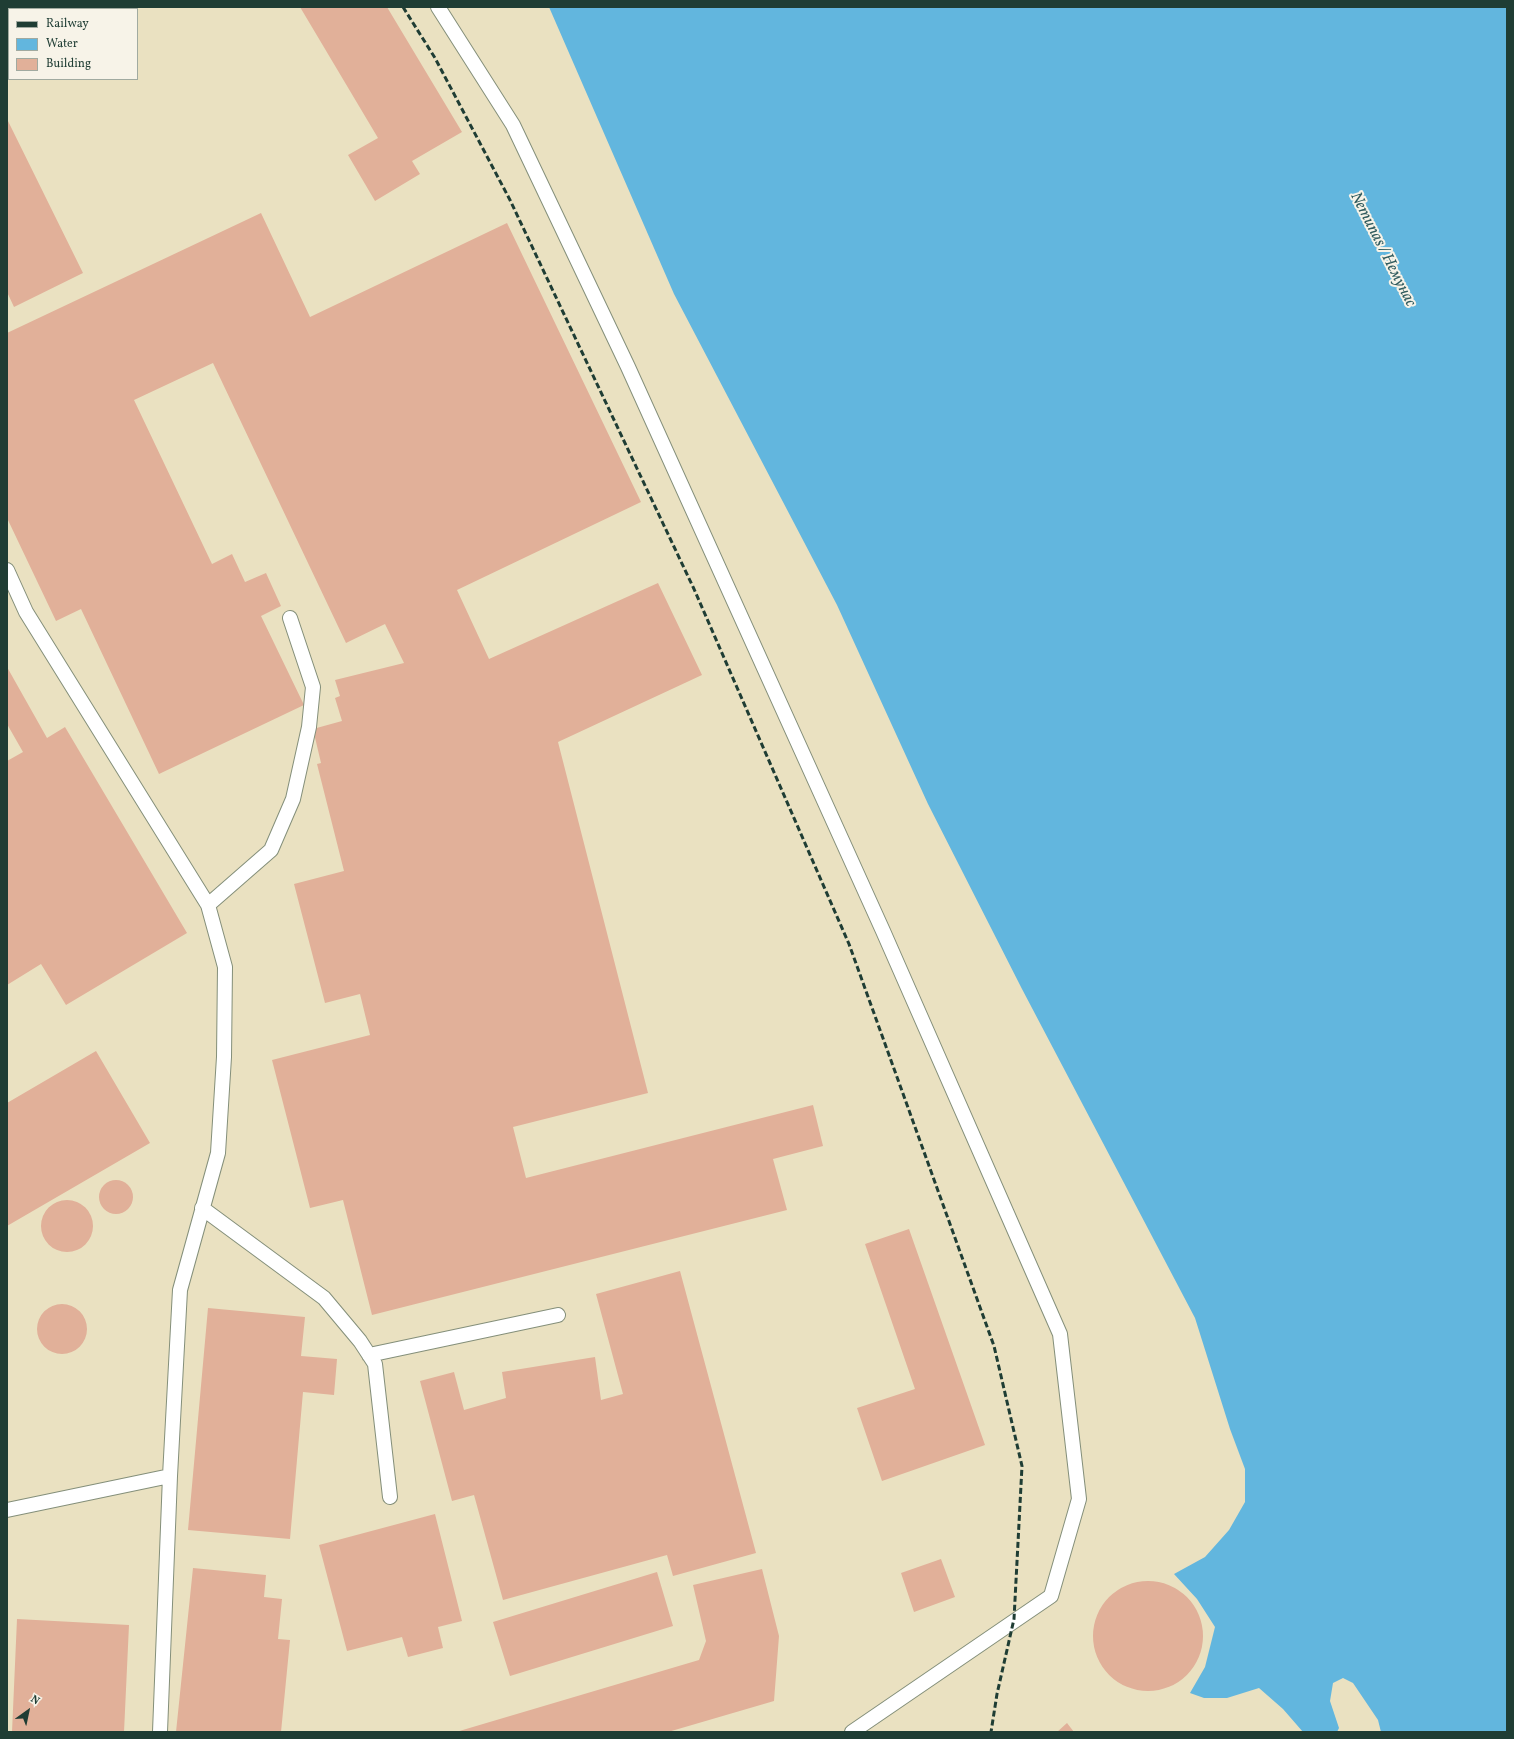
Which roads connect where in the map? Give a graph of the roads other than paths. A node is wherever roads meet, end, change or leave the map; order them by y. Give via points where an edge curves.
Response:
1 (438, 7) edge
2 (7, 570) edge
3 (290, 618) dead end
4 (208, 905) junction
5 (202, 1208) junction
6 (558, 1314) dead end
7 (369, 1355) junction
8 (170, 1476) junction
9 (390, 1497) dead end
10 (7, 1510) edge
11 (160, 1732) edge
12 (852, 1732) edge

1 - 12 lane via 513,125 628,367 883,931 1060,1334 1079,1499 1051,1596
2 - 4 lane via 26,612
3 - 4 lane via 313,687 309,727 293,799 271,850
4 - 5 lane via 225,967 224,1050 218,1153
5 - 7 lane via 324,1298
5 - 8 lane via 180,1290
6 - 7 lane
7 - 9 lane via 375,1364
8 - 10 lane
8 - 11 lane

